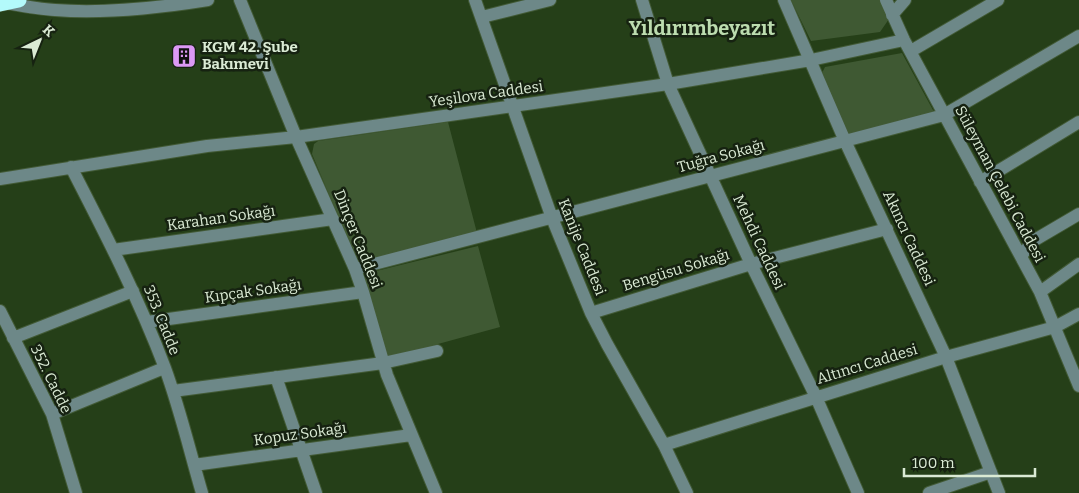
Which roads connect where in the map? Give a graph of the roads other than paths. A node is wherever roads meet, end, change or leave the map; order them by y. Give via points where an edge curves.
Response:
1 (208, 0) edge
2 (240, 0) edge
3 (475, 0) edge
4 (550, 0) edge
5 (642, 0) edge
6 (784, 0) edge
7 (886, 0) edge
8 (905, 0) edge
9 (998, 0) edge
10 (8, 2) edge
11 (892, 15) junction
12 (482, 17) junction
13 (1079, 36) edge
14 (904, 40) junction
15 (910, 51) junction
16 (811, 60) junction
17 (668, 84) junction
18 (513, 107) junction
19 (944, 115) junction
20 (1079, 122) edge
21 (296, 138) junction
22 (845, 140) junction
23 (71, 167) junction
24 (710, 176) junction
25 (0, 179) edge
26 (980, 182) junction
27 (1079, 214) edge
28 (552, 218) junction
29 (333, 219) junction
30 (886, 229) junction
31 (113, 250) junction
32 (1021, 256) junction
33 (751, 264) junction
34 (1079, 264) edge
35 (355, 269) junction
36 (133, 291) junction
37 (363, 292) junction
38 (1040, 292) junction
39 (0, 311) edge
40 (591, 313) junction
41 (1079, 314) edge
42 (147, 322) junction
43 (1055, 326) junction
44 (13, 338) junction
45 (437, 351) dead end
46 (946, 357) junction
47 (383, 363) junction
48 (164, 368) junction
49 (276, 377) junction
50 (1079, 386) edge
51 (173, 391) junction
52 (816, 397) junction
53 (52, 414) junction
54 (411, 434) junction
55 (664, 445) junction
56 (301, 450) junction
57 (194, 465) junction
58 (991, 472) junction
59 (76, 493) edge
60 (202, 493) edge
61 (316, 493) edge
62 (436, 493) edge
63 (687, 493) edge
64 (858, 493) edge
65 (929, 493) edge
66 (999, 493) edge

1 - 10 street via 92,10 56,10
2 - 21 street, Dinçer Caddesi
3 - 12 street, Kanije Caddesi
4 - 12 street
5 - 17 street, Mehdi Caddesi
6 - 16 street, Akıncı Caddesi
7 - 11 street, Süleyman Çelebi Caddesi
8 - 11 street
9 - 15 street
11 - 14 street, Süleyman Çelebi Caddesi
12 - 18 street, Kanije Caddesi
13 - 19 street, Tuğra Sokağı
14 - 15 street, Süleyman Çelebi Caddesi
14 - 16 street, Yeşilova Caddesi
15 - 19 street, Süleyman Çelebi Caddesi
16 - 17 street, Yeşilova Caddesi
16 - 22 street, Akıncı Caddesi
17 - 18 street, Yeşilova Caddesi
17 - 24 street, Mehdi Caddesi
18 - 21 street, Yeşilova Caddesi
18 - 28 street, Kanije Caddesi
19 - 22 street, Tuğra Sokağı
19 - 26 street, Süleyman Çelebi Caddesi
20 - 26 street
21 - 23 street, Yeşilova Caddesi via 214,145
21 - 29 street, Dinçer Caddesi
22 - 24 street, Tuğra Sokağı
22 - 30 street, Akıncı Caddesi
23 - 25 street, Yeşilova Caddesi
23 - 31 street, 353. Cadde
24 - 28 street, Tuğra Sokağı
24 - 33 street, Mehdi Caddesi
26 - 32 street, Süleyman Çelebi Caddesi
27 - 32 street via 1033,241
28 - 35 street, Tuğra Sokağı
28 - 40 street, Kanije Caddesi
29 - 31 street, Karahan Sokağı
29 - 35 street, Dinçer Caddesi
30 - 33 street, Bengüsu Sokağı
30 - 46 street, Akıncı Caddesi
31 - 36 street, 353. Cadde
32 - 38 street, Süleyman Çelebi Caddesi
33 - 40 street, Bengüsu Sokağı
33 - 52 street, Mehdi Caddesi
34 - 38 street
35 - 37 street, Dinçer Caddesi
36 - 42 street, 353. Cadde
36 - 44 street
37 - 42 street, Kıpçak Sokağı
37 - 47 street, Dinçer Caddesi
38 - 43 street, Süleyman Çelebi Caddesi
39 - 44 street, 352. Cadde
40 - 55 street, Kanije Caddesi
41 - 43 street, Altıncı Caddesi
42 - 48 street, 353. Cadde
43 - 46 street, Altıncı Caddesi
43 - 50 street, Süleyman Çelebi Caddesi
44 - 53 street, 352. Cadde
45 - 47 street
46 - 52 street, Altıncı Caddesi
46 - 58 street, Akıncı Caddesi
47 - 49 street
47 - 54 street, Dinçer Caddesi
48 - 51 street, 353. Cadde
48 - 53 street
49 - 51 street
49 - 56 street
51 - 57 street, 353. Cadde
52 - 55 street, Altıncı Caddesi
52 - 64 street, Mehdi Caddesi
53 - 59 street, 352. Cadde
54 - 56 street, Kopuz Sokağı
54 - 62 street, Dinçer Caddesi
55 - 63 street, Kanije Caddesi
56 - 57 street, Kopuz Sokağı
56 - 61 street
57 - 60 street, 353. Cadde
58 - 65 street
58 - 66 street, Akıncı Caddesi

